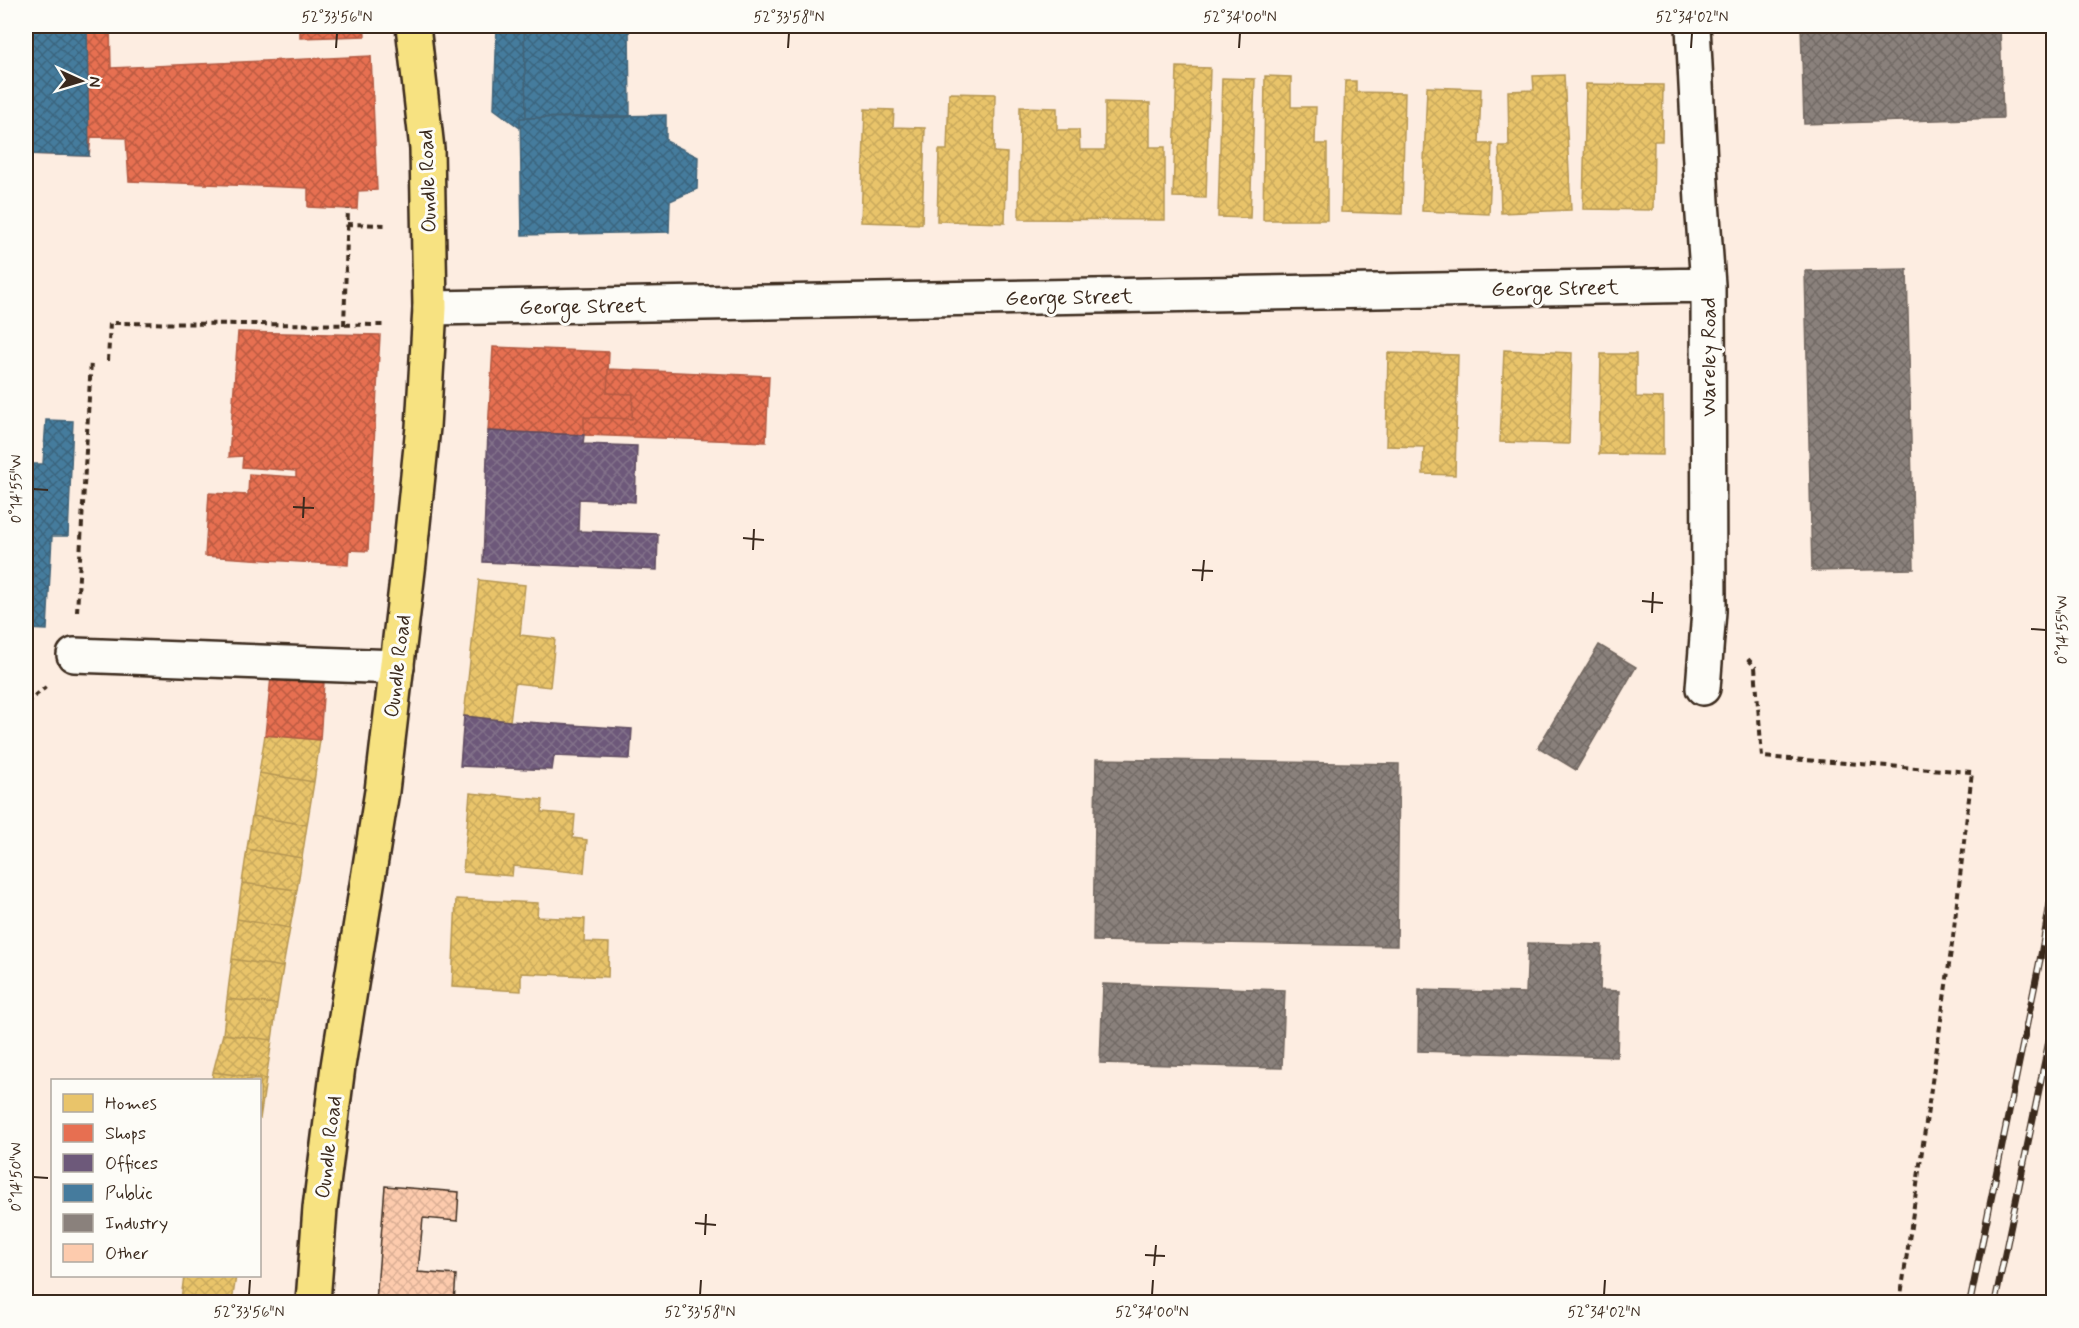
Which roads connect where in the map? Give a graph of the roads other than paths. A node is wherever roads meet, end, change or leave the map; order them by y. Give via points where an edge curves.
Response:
1 (413, 26) edge
2 (1693, 26) edge
3 (1708, 285) junction
4 (430, 317) junction
5 (74, 655) road end
6 (397, 667) junction
7 (1703, 688) dead end
8 (313, 1302) edge

1 - 4 main road, Oundle Road via 428,149
2 - 3 street, Wareley Road
3 - 4 street, George Street
3 - 7 street, Wareley Road via 1709,611
4 - 6 main road, Oundle Road via 423,427
5 - 6 street
6 - 8 main road, Oundle Road via 382,791 338,1066

